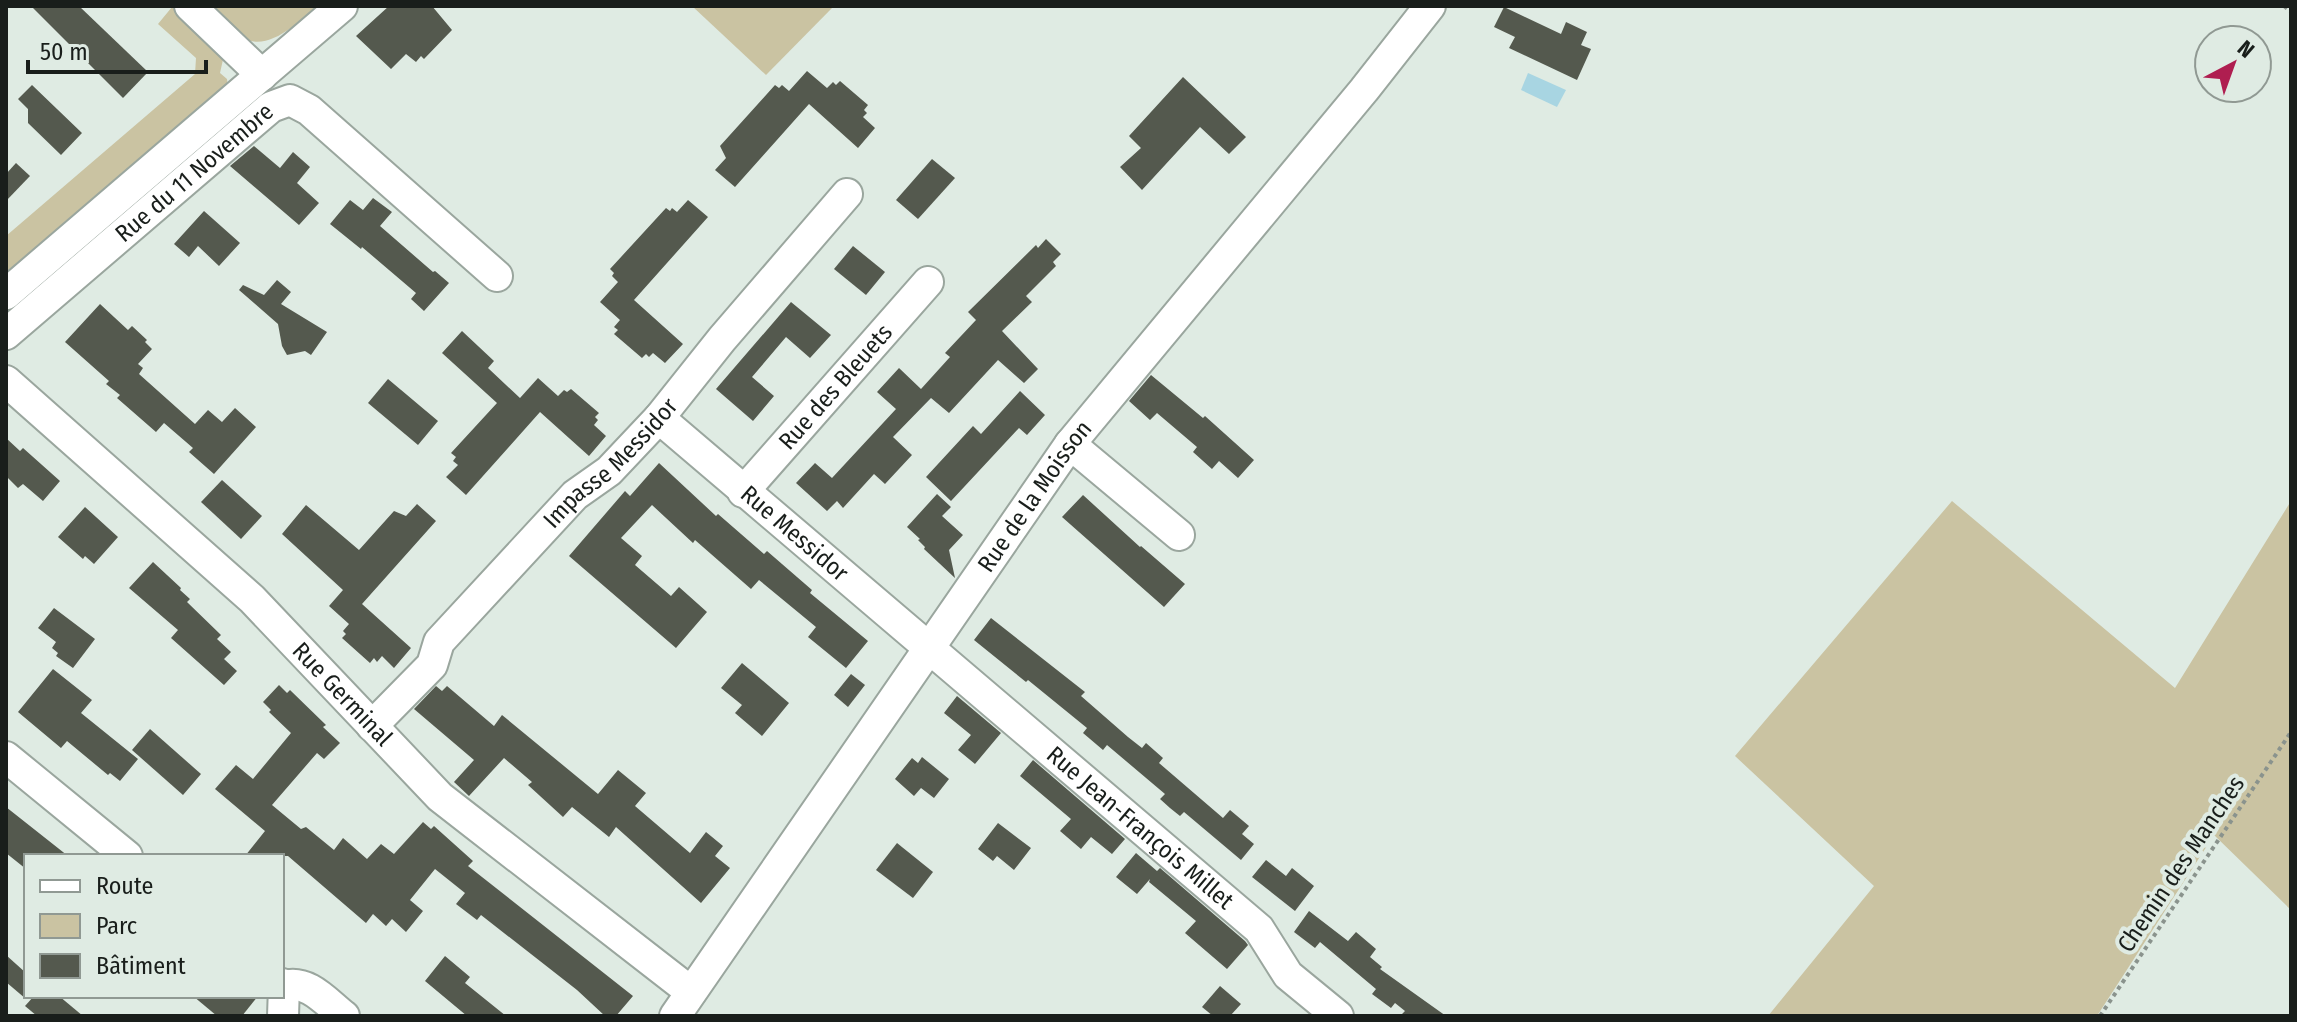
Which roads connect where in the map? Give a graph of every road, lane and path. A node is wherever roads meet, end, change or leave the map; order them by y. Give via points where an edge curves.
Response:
1 (190, 6) edge
2 (342, 6) edge
3 (1430, 6) edge
4 (2284, 6) edge
5 (2291, 12) edge
6 (262, 75) junction
7 (847, 194) dead end
8 (497, 276) dead end
9 (928, 282) dead end
10 (6, 294) edge
11 (6, 334) edge
12 (6, 381) edge
13 (659, 418) junction
14 (1070, 444) junction
15 (743, 492) junction
16 (1179, 535) dead end
17 (929, 648) junction
18 (372, 726) junction
19 (2291, 732) edge
20 (6, 757) edge
21 (125, 854) edge
22 (284, 985) edge
23 (683, 1004) edge
24 (344, 1016) edge
25 (1338, 1016) edge
26 (2100, 1016) edge

1 - 6 street
2 - 6 street, Rue du 11 Novembre
3 - 14 street, Rue de la Moisson
4 - 5 path
6 - 10 street, Rue du 11 Novembre
7 - 13 street, Impasse Messidor
8 - 11 street, Rue du 11 Novembre via 309,110 290,100 271,107
9 - 15 street, Rue des Bleuets
12 - 18 street, Rue Germinal via 252,599
13 - 15 street, Rue Messidor
13 - 18 street, Impasse Messidor via 609,471 575,495 439,642 432,665
14 - 16 street
14 - 17 street, Rue de la Moisson
15 - 17 street, Rue Messidor
17 - 23 street, Rue de la Moisson
17 - 25 street, Rue Jean-François Millet via 1259,929 1288,975
18 - 23 street, Rue Germinal via 440,797
19 - 26 path, Chemin des Manches
20 - 21 street
22 - 24 street via 308,987

